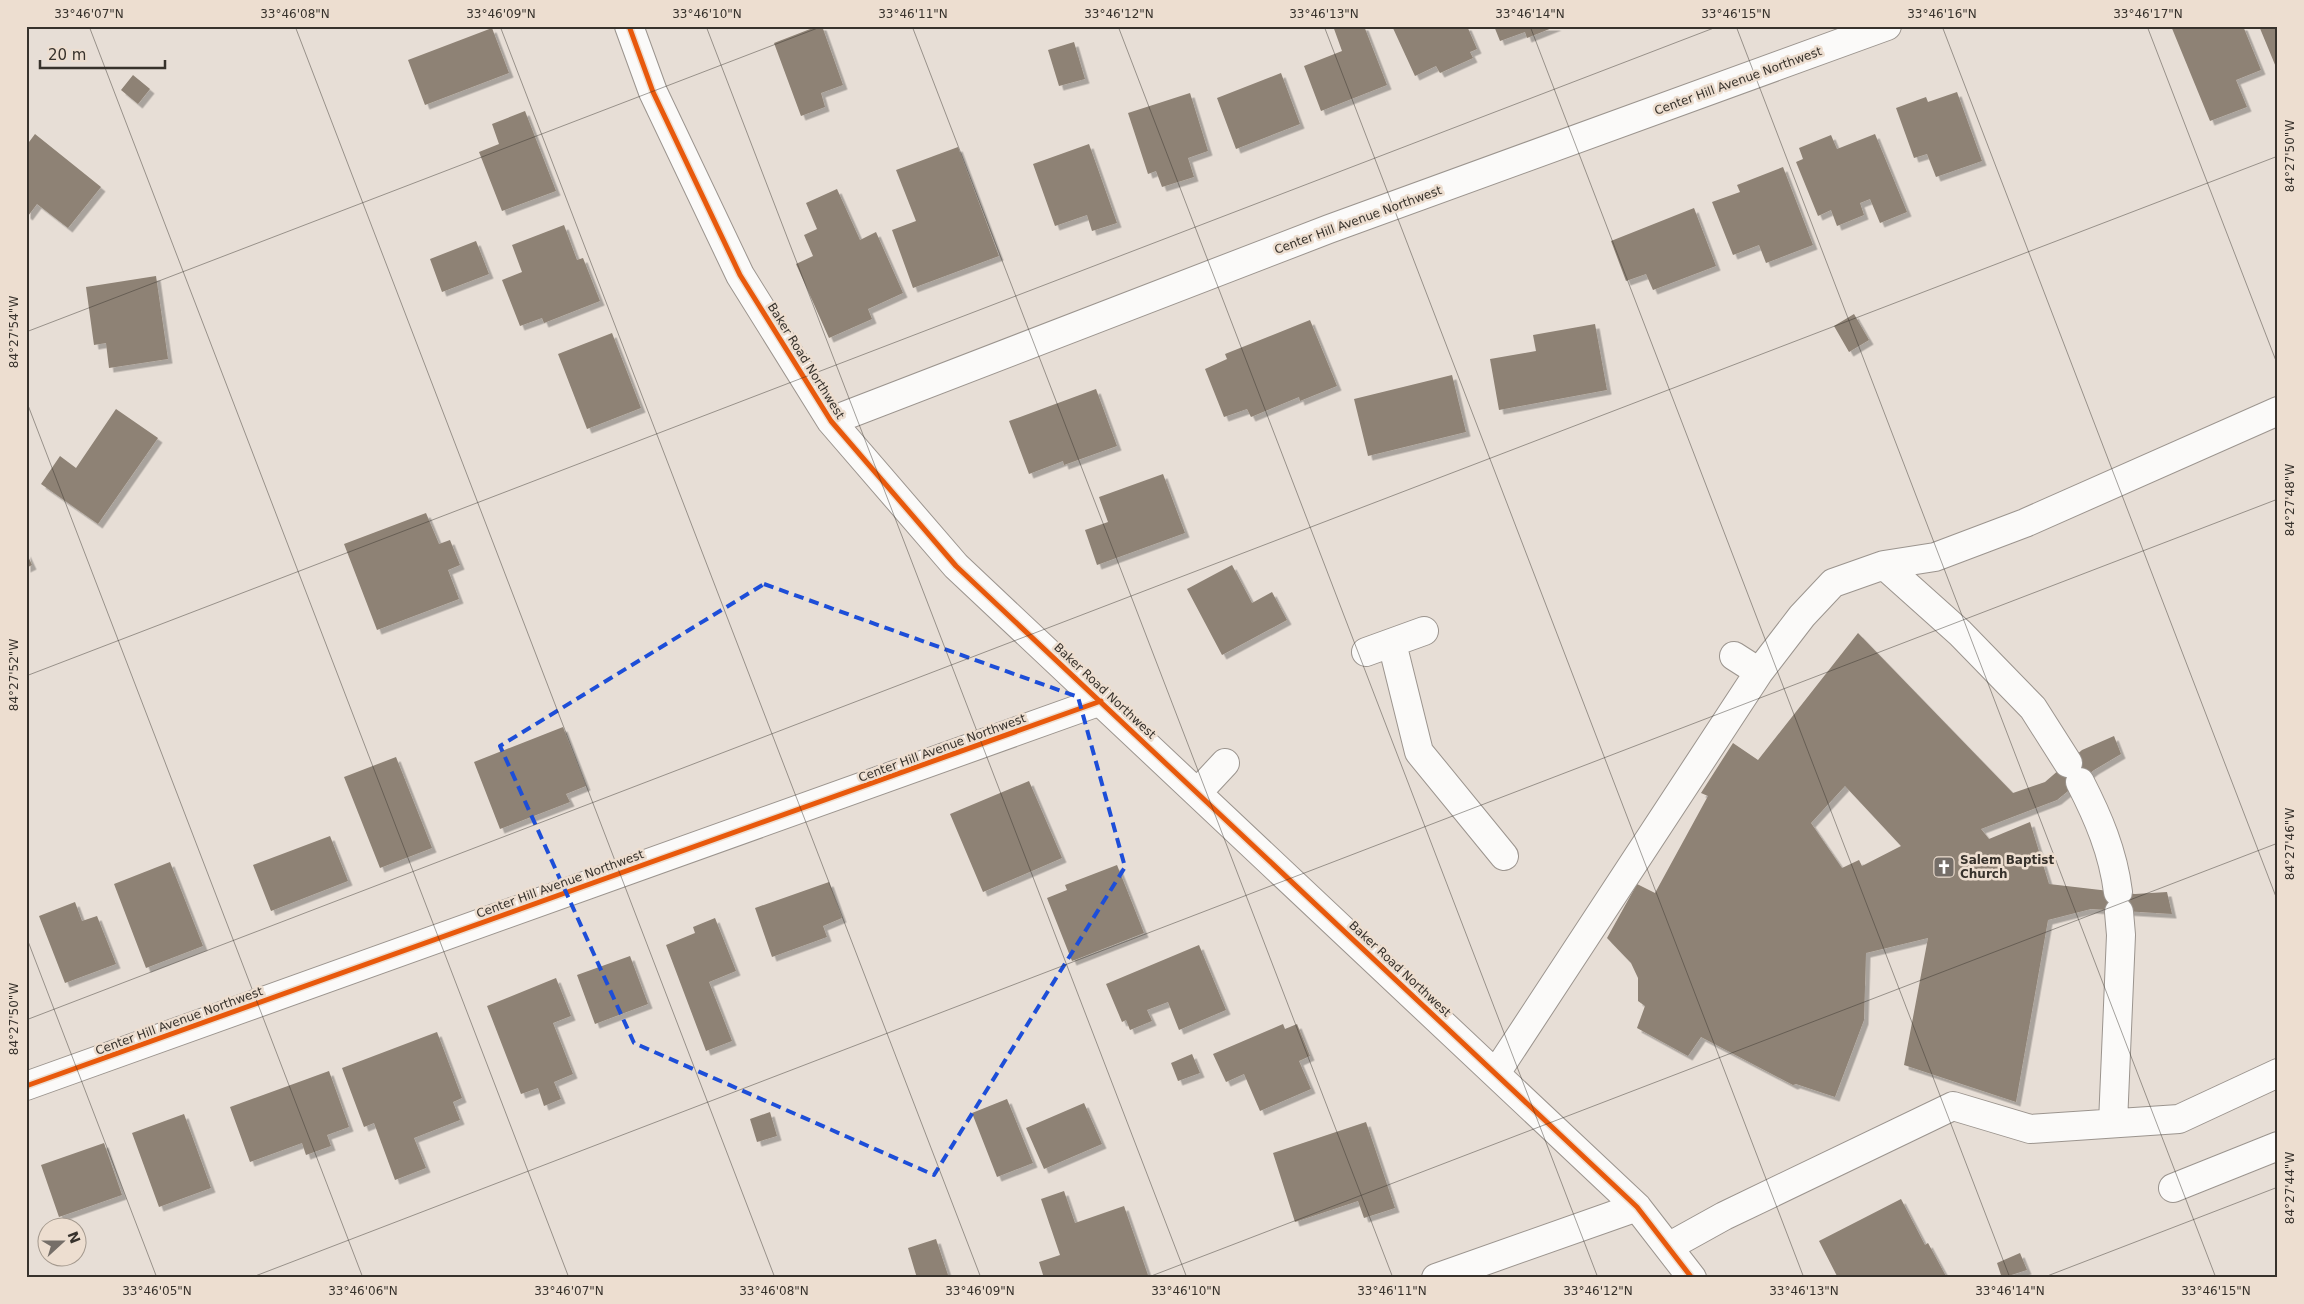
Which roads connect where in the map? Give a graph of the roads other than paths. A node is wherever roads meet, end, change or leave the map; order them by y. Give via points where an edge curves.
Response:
1 (629, 26) edge
2 (1887, 26) edge
3 (2278, 411) edge
4 (831, 421) junction
5 (1884, 565) junction
6 (1424, 631) dead end
7 (1392, 643) junction
8 (1366, 652) dead end
9 (1734, 656) dead end
10 (1759, 672) junction
11 (1101, 701) junction
12 (1225, 763) dead end
13 (1198, 792) junction
14 (1504, 856) dead end
15 (1496, 1073) junction
16 (2277, 1076) edge
17 (26, 1086) edge
18 (2113, 1123) junction
19 (2278, 1146) edge
20 (2173, 1188) dead end
21 (1637, 1207) junction
22 (1668, 1247) junction
23 (1436, 1278) edge
24 (1692, 1278) edge

1 - 4 street, Baker Road Northwest via 653,92 740,275
2 - 4 street, Center Hill Avenue Northwest via 1329,229
3 - 5 street via 2025,523 1935,557
4 - 11 street, Baker Road Northwest via 956,566
5 - 10 street via 1833,583 1802,616
5 - 18 street via 1960,634 2033,708 2074,772 2105,836 2115,873 2122,935
6 - 7 street
7 - 8 street
7 - 14 street via 1420,752
9 - 10 street
10 - 15 street
11 - 13 street, Baker Road Northwest
11 - 17 street, Center Hill Avenue Northwest
12 - 13 street
13 - 15 street, Baker Road Northwest
15 - 21 street, Baker Road Northwest
16 - 18 street via 2179,1119
18 - 22 street via 2030,1129 1953,1106 1724,1216
19 - 20 street
21 - 22 street, Baker Road Northwest
21 - 23 street
22 - 24 street, Baker Road Northwest

